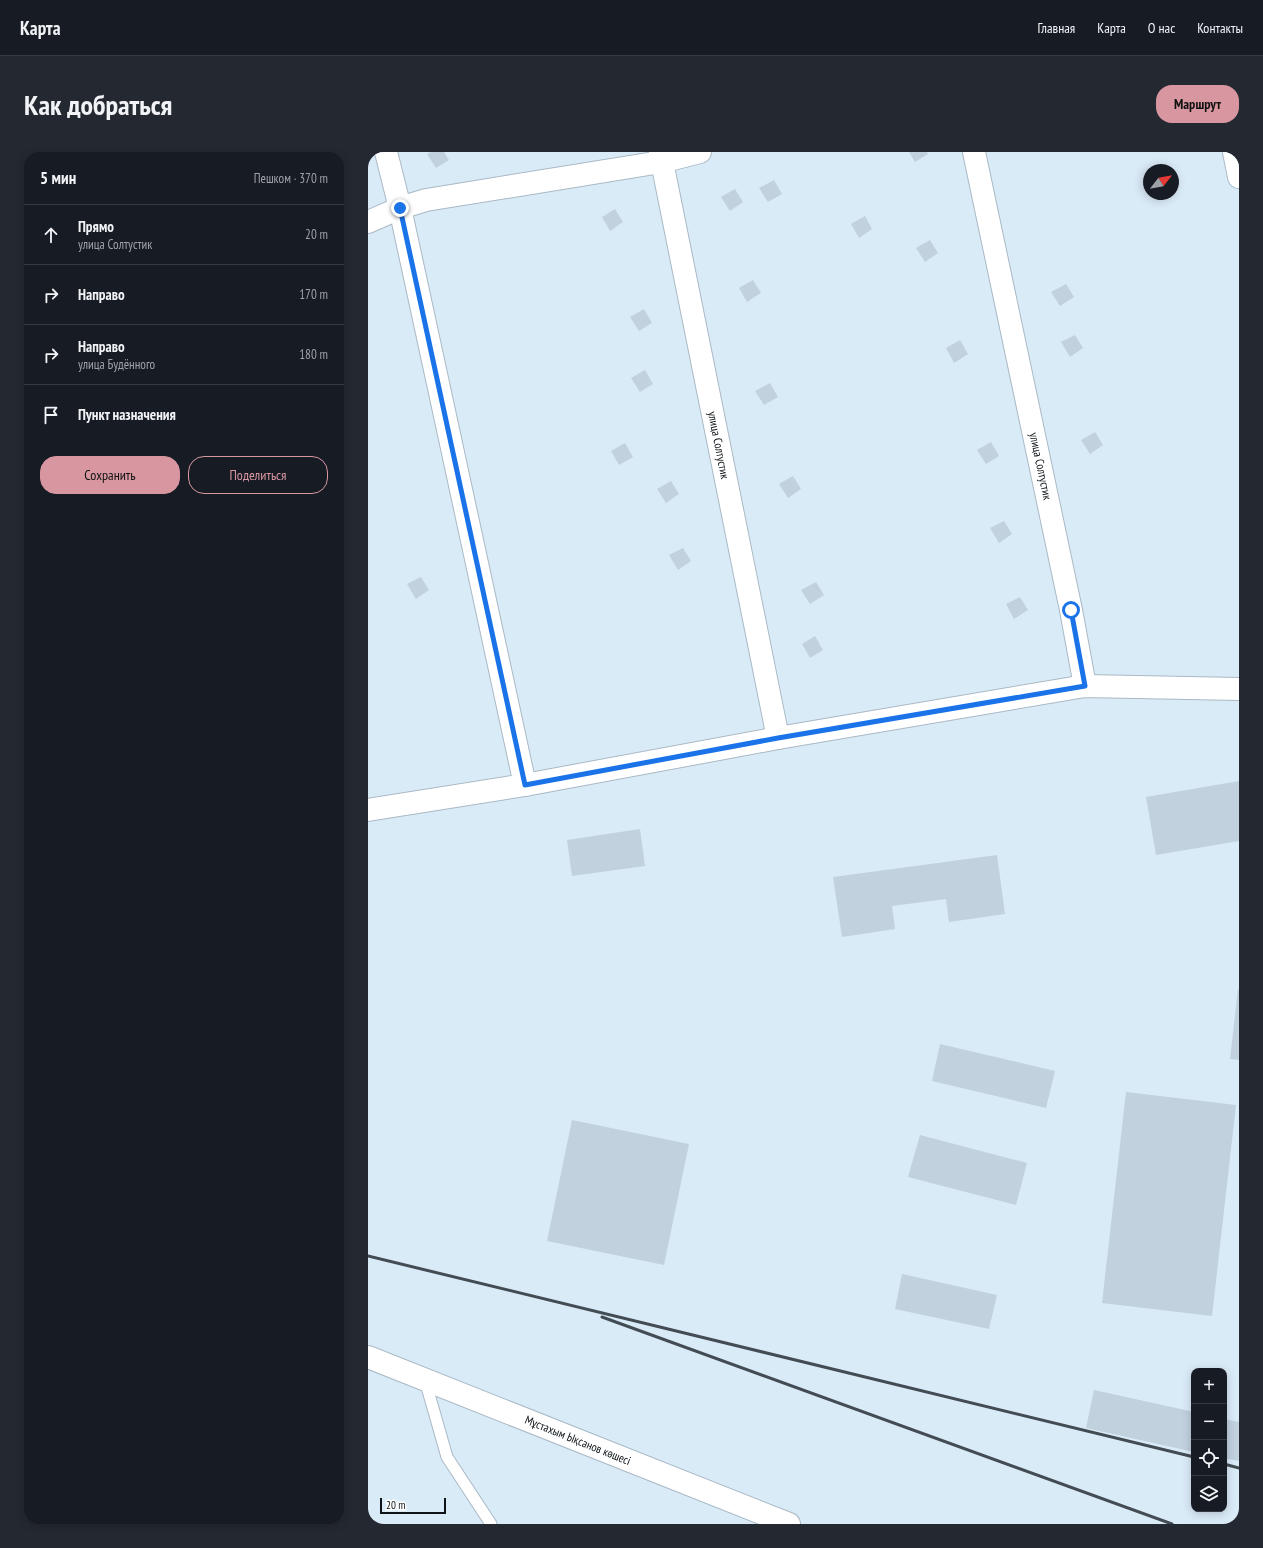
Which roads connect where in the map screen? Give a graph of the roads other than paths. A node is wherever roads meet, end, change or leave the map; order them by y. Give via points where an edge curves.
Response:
1 (386, 152) edge
2 (700, 152) edge
3 (974, 152) edge
4 (1234, 152) edge
5 (660, 157) edge
6 (1239, 177) edge
7 (400, 208) junction
8 (368, 222) edge
9 (1085, 686) junction
10 (1239, 689) edge
11 (778, 738) junction
12 (525, 785) junction
13 (368, 810) edge
14 (368, 1357) edge
15 (425, 1379) junction
16 (491, 1524) edge
17 (789, 1524) edge

1 - 7 street
2 - 5 street
3 - 9 street, улица Солтустик
4 - 6 street
5 - 7 street via 426,200
5 - 11 street, улица Солтустик
7 - 8 street
7 - 12 street
9 - 10 street
9 - 11 street
11 - 12 street
12 - 13 street
14 - 15 street, Мұстахым Ықсанов көшесі
15 - 16 lane via 447,1457
15 - 17 street, Мұстахым Ықсанов көшесі

